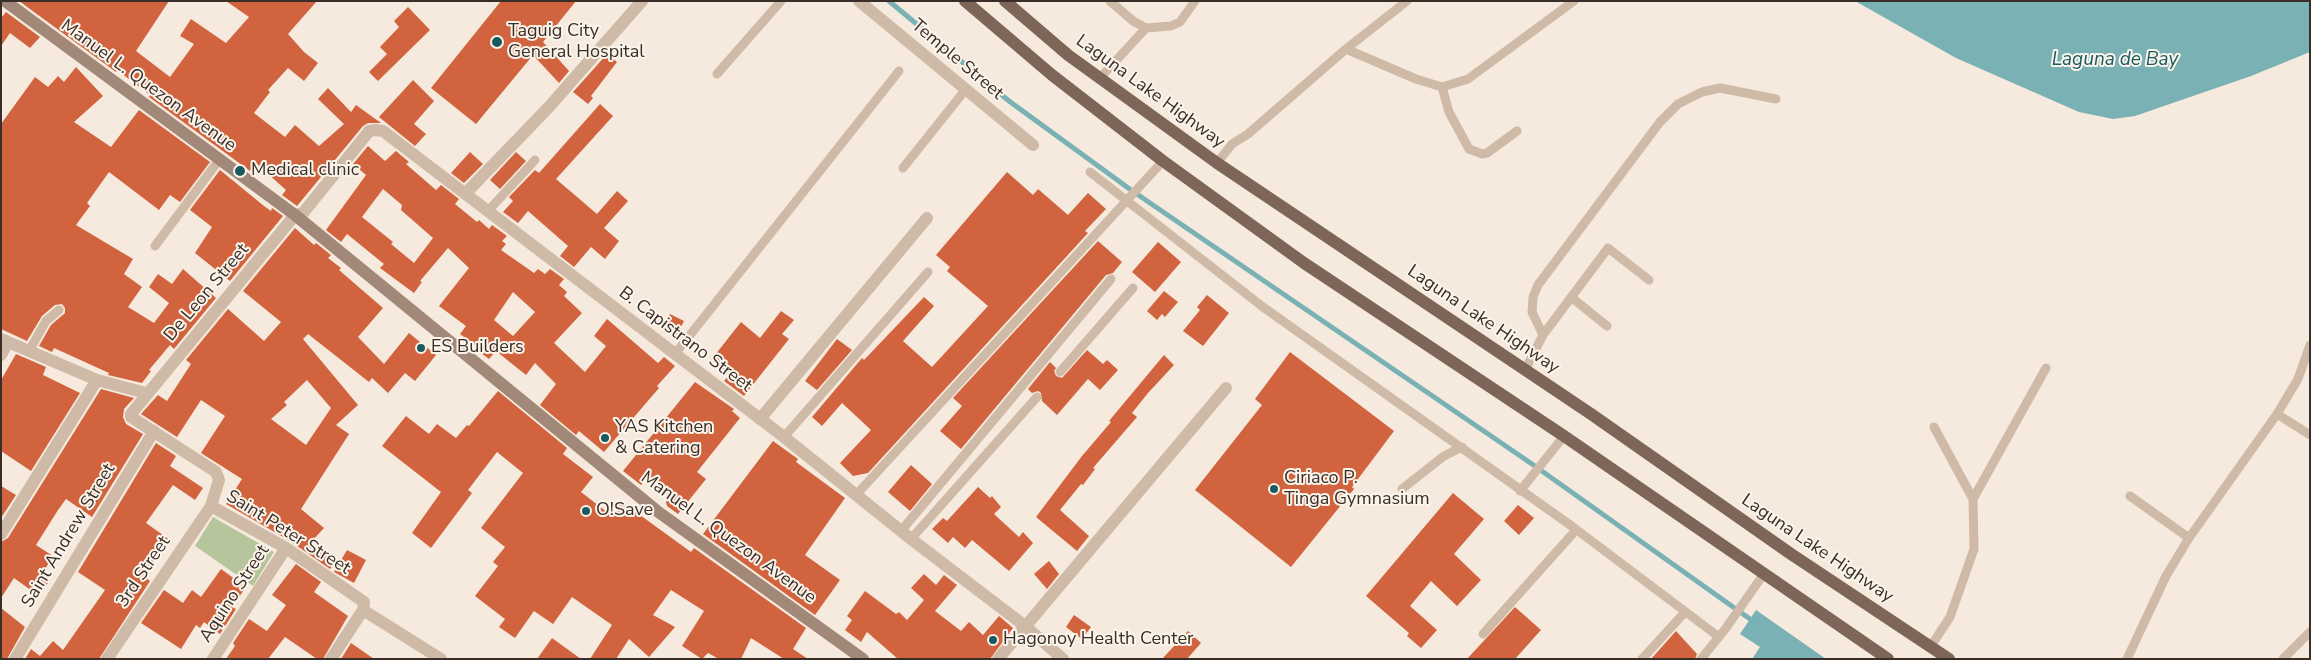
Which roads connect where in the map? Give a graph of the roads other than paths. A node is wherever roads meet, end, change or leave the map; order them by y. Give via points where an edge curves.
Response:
1 (5, 1) edge
2 (642, 1) edge
3 (780, 1) edge
4 (859, 1) edge
5 (964, 1) edge
6 (1005, 1) edge
7 (1110, 1) edge
8 (1195, 1) edge
9 (1406, 1) edge
10 (1574, 1) edge
11 (1146, 28) junction
12 (1346, 49) junction
13 (899, 71) dead end
14 (717, 74) dead end
15 (1099, 78) junction
16 (1442, 87) junction
17 (966, 89) junction
18 (1776, 99) dead end
19 (1517, 131) dead end
20 (1033, 145) dead end
21 (219, 160) junction
22 (535, 160) dead end
23 (1163, 162) junction
24 (1217, 163) junction
25 (903, 168) dead end
26 (1090, 172) dead end
27 (465, 194) junction
28 (1127, 200) junction
29 (487, 212) junction
30 (295, 215) junction
31 (927, 218) dead end
32 (155, 246) dead end
33 (928, 272) dead end
34 (1111, 279) dead end
35 (1649, 280) dead end
36 (1133, 288) dead end
37 (1571, 297) junction
38 (60, 310) dead end
39 (1607, 326) dead end
40 (1543, 335) junction
41 (5, 340) edge
42 (2310, 345) edge
43 (29, 351) junction
44 (674, 354) junction
45 (1, 355) edge
46 (2046, 368) dead end
47 (1525, 370) junction
48 (1060, 372) dead end
49 (2310, 375) edge
50 (2298, 379) junction
51 (97, 380) junction
52 (1226, 388) dead end
53 (146, 393) junction
54 (1037, 397) dead end
55 (2277, 414) junction
56 (760, 419) junction
57 (1934, 427) dead end
58 (154, 431) junction
59 (2310, 435) edge
60 (1564, 436) junction
61 (784, 437) junction
62 (1462, 447) junction
63 (1402, 489) dead end
64 (1520, 491) junction
65 (856, 495) junction
66 (2130, 496) dead end
67 (1974, 499) junction
68 (211, 506) junction
69 (1576, 530) junction
70 (901, 531) junction
71 (1, 534) edge
72 (2189, 538) junction
73 (911, 539) junction
74 (286, 548) junction
75 (1764, 574) junction
76 (364, 606) junction
77 (1685, 612) junction
78 (1025, 626) junction
79 (2310, 632) edge
80 (1483, 634) dead end
81 (1719, 637) junction
82 (1931, 646) junction
83 (15, 659) edge
84 (107, 659) edge
85 (213, 659) edge
86 (331, 659) edge
87 (440, 659) edge
88 (863, 659) edge
89 (998, 659) edge
90 (1063, 659) edge
91 (1642, 659) edge
92 (1701, 659) edge
93 (1888, 659) edge
94 (1949, 659) edge
95 (2127, 659) edge
96 (2283, 659) edge

1 - 21 main road, Manuel L. Quezon Avenue
2 - 27 street via 548,108
3 - 14 lane
4 - 17 street, Temple Street
5 - 23 main road
6 - 15 main road, Laguna Lake Highway via 1068,56
7 - 11 lane
8 - 11 lane via 1180,22
9 - 12 lane
10 - 16 lane via 1475,74
11 - 15 lane
12 - 16 lane
12 - 24 lane via 1248,134 1232,144
13 - 44 lane
15 - 24 main road, Laguna Lake Highway
16 - 19 lane via 1449,112 1469,149 1487,153
17 - 20 street, Temple Street
17 - 25 lane
18 - 40 lane via 1720,88 1702,92 1678,104 1660,122 1538,285 1532,312
21 - 30 main road, Manuel L. Quezon Avenue
21 - 32 lane
22 - 29 lane
23 - 28 lane
23 - 60 main road via 1304,263
24 - 47 main road, Laguna Lake Highway
26 - 28 lane
27 - 29 street, B. Capistrano Street
27 - 30 street, B. Capistrano Street via 383,131 376,130 369,131 303,212
28 - 62 lane via 1263,307
28 - 65 lane
29 - 44 street, B. Capistrano Street
30 - 53 street, De Leon Street
30 - 88 main road, Manuel L. Quezon Avenue via 657,511
31 - 56 street
33 - 61 lane
34 - 70 lane
35 - 37 lane via 1608,248
36 - 48 lane
37 - 39 lane
37 - 40 lane
38 - 43 lane via 46,321
40 - 47 lane
41 - 43 street
41 - 45 street
42 - 50 lane
43 - 51 street
44 - 56 street, B. Capistrano Street
46 - 67 lane
47 - 82 main road, Laguna Lake Highway via 1791,554
49 - 50 lane
50 - 55 lane
51 - 53 street
51 - 71 street
52 - 78 street
53 - 58 street, Saint Peter Street via 131,416
54 - 73 lane
55 - 59 lane
55 - 72 lane
56 - 61 street, B. Capistrano Street
57 - 67 lane
58 - 68 street, Saint Peter Street via 216,472 220,480
58 - 83 street, Saint Andrew Street
60 - 64 lane
60 - 75 main road
61 - 65 street, B. Capistrano Street
62 - 63 lane via 1444,456
62 - 64 lane
64 - 69 lane
65 - 70 street, B. Capistrano Street
66 - 72 lane
67 - 82 lane via 1974,549 1950,617
68 - 74 street, Saint Peter Street
68 - 84 street, 3rd Street
69 - 77 lane
69 - 80 lane
70 - 73 street, B. Capistrano Street
72 - 95 lane via 2166,576
73 - 78 street, B. Capistrano Street
74 - 76 street, Saint Peter Street
74 - 85 street, Aquino Street
75 - 81 lane
75 - 93 main road
76 - 86 street
76 - 87 street, Saint Peter Street
77 - 81 lane
77 - 91 lane
78 - 89 street
78 - 90 street, B. Capistrano Street
79 - 96 lane
81 - 92 lane
82 - 94 main road, Laguna Lake Highway

